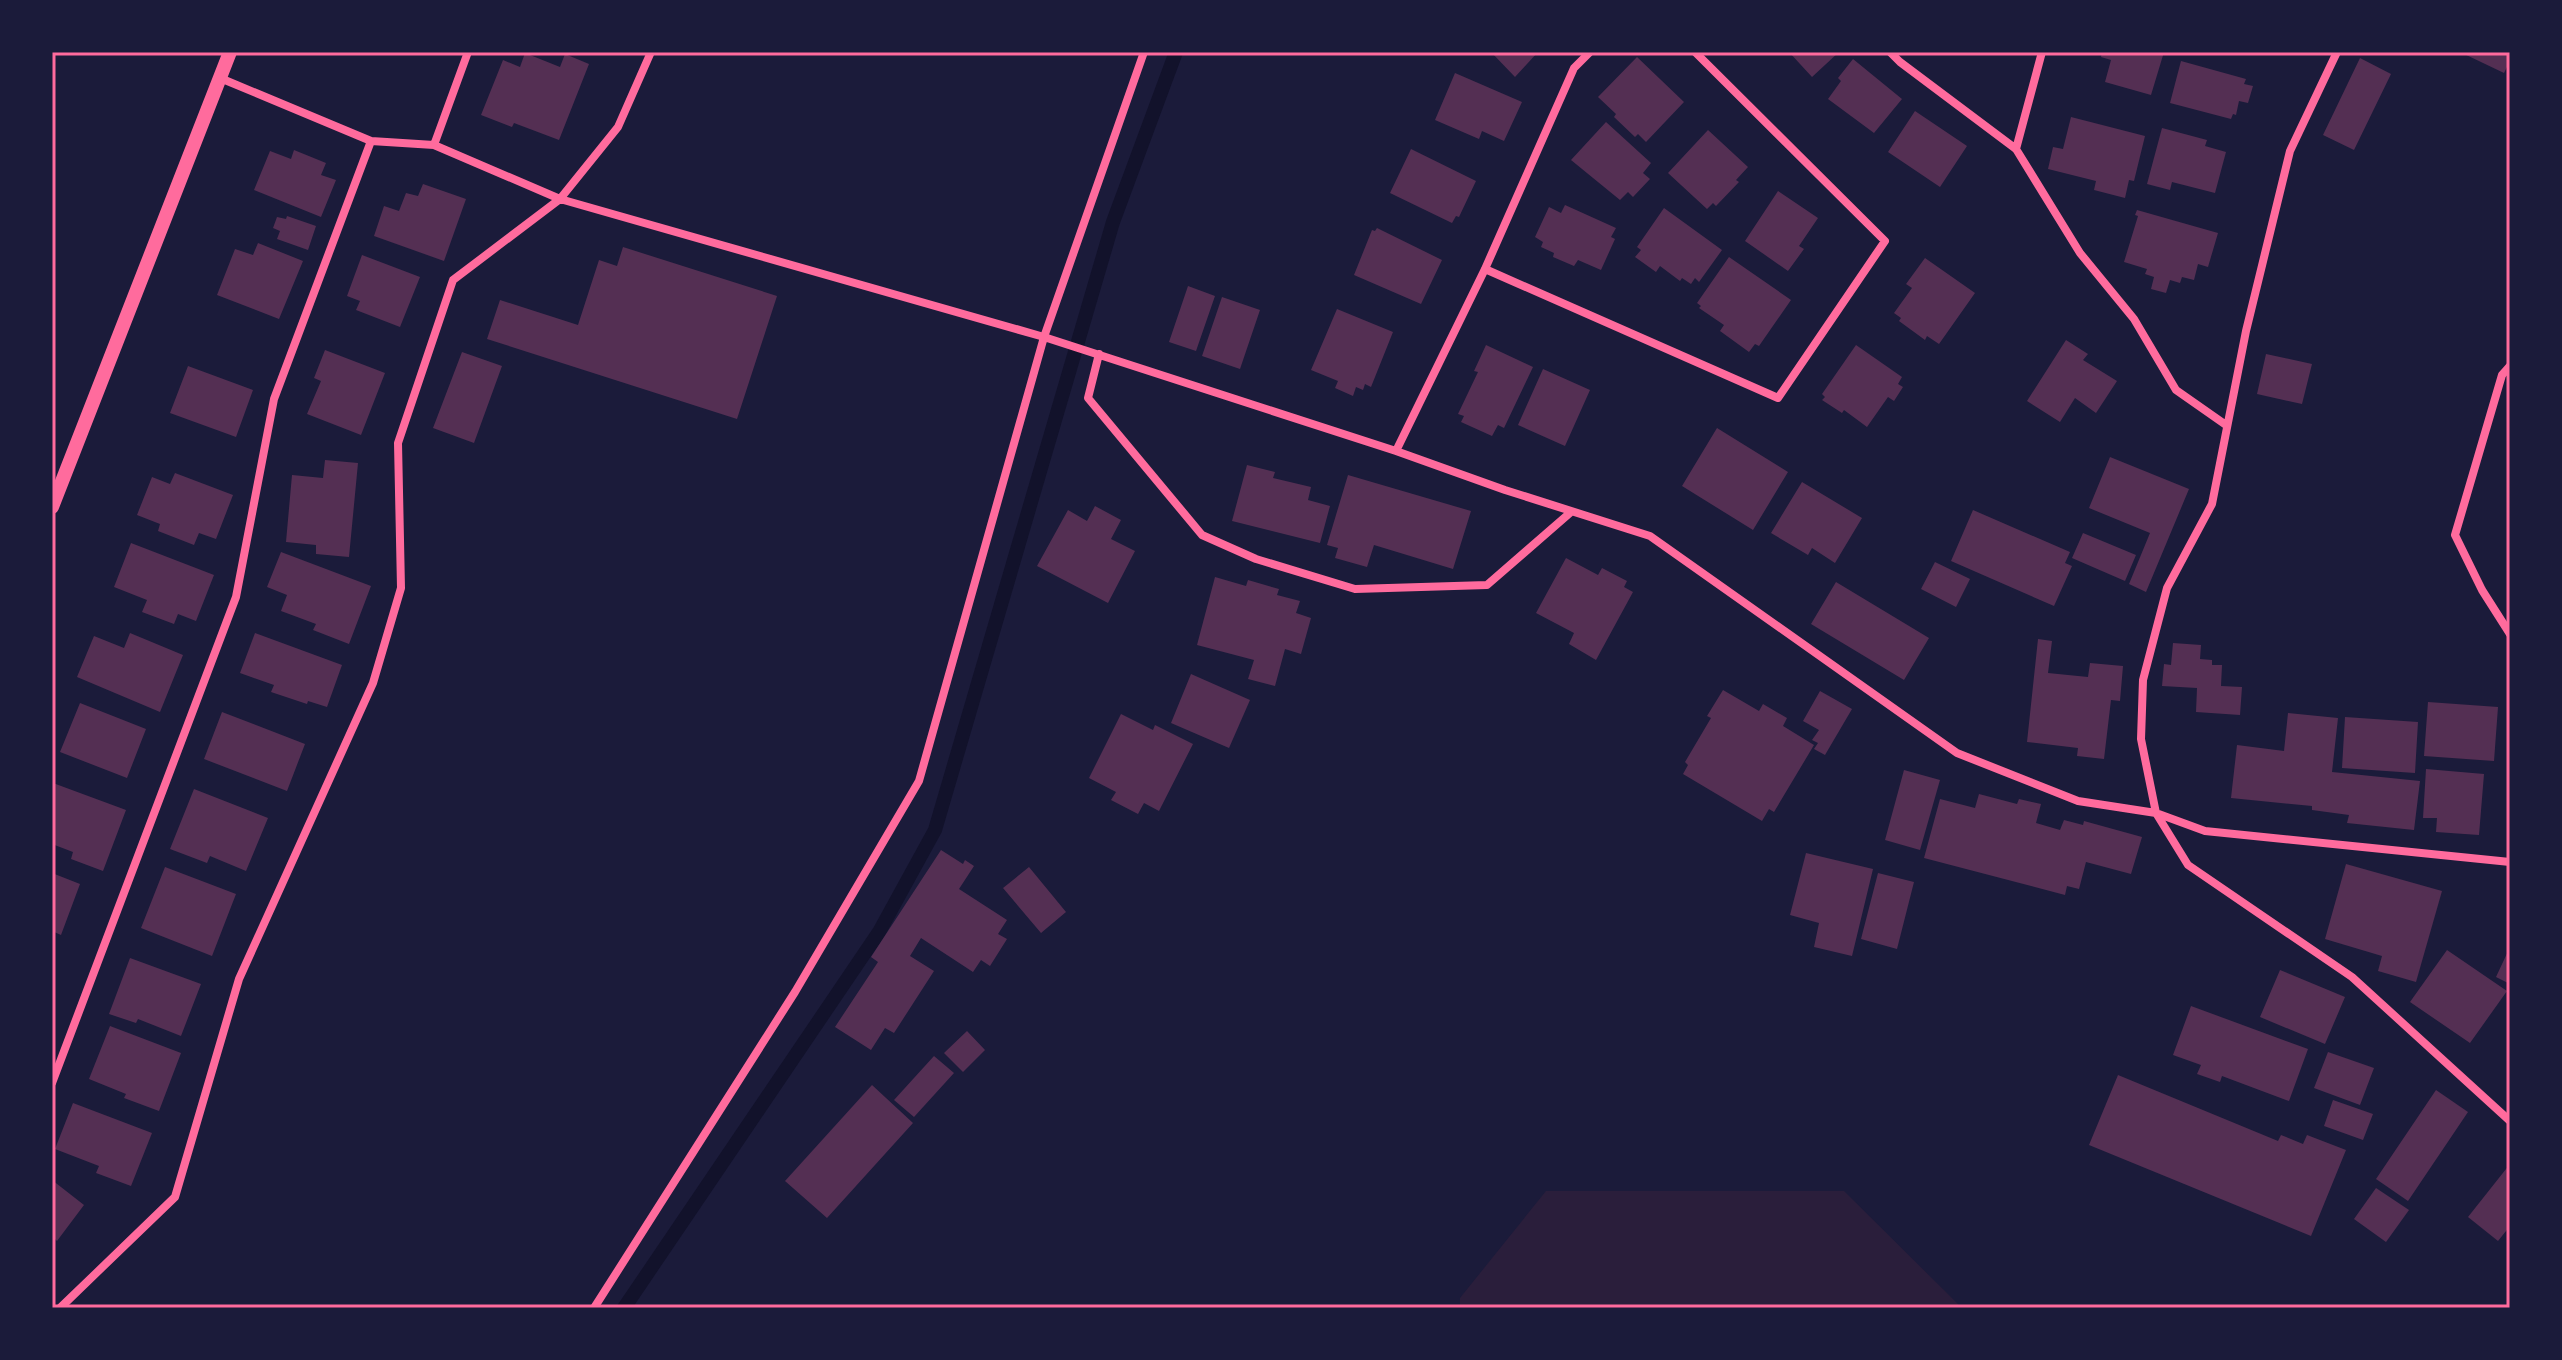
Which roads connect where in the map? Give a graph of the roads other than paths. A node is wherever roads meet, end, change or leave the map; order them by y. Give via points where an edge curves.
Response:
1 (230, 52) edge
2 (468, 52) edge
3 (651, 52) edge
4 (1144, 52) edge
5 (1590, 52) edge
6 (1695, 52) edge
7 (1890, 52) edge
8 (2042, 52) edge
9 (2337, 52) edge
10 (220, 78) junction
11 (371, 141) junction
12 (434, 145) junction
13 (2016, 149) junction
14 (560, 199) junction
15 (1485, 269) junction
16 (1044, 337) junction
17 (1099, 354) junction
18 (2510, 366) edge
19 (2226, 425) junction
20 (1396, 451) junction
21 (52, 507) edge
22 (1571, 512) junction
23 (2510, 634) edge
24 (2156, 813) junction
25 (2510, 862) edge
26 (52, 1083) edge
27 (2510, 1121) edge
28 (60, 1308) edge
29 (594, 1308) edge

1 - 10 street
2 - 12 street
3 - 14 street via 618,127
4 - 16 street
5 - 15 street via 1574,68
6 - 15 street via 1885,241 1778,398
7 - 13 street
8 - 13 street
9 - 19 street via 2290,151
10 - 11 street
10 - 21 street
11 - 12 street
11 - 26 street via 274,399 236,597
12 - 14 street
13 - 19 street via 2080,253 2134,319 2176,390
14 - 16 street
14 - 28 street via 453,280 398,443 401,588 373,683 239,979 175,1197
15 - 20 street
16 - 17 street
16 - 29 street via 919,781 795,992
17 - 20 street
17 - 22 street via 1088,398 1202,535 1256,559 1355,589 1487,585
18 - 23 street via 2502,375 2455,535
19 - 24 street via 2212,504 2167,588 2143,680 2141,739
20 - 22 street
22 - 24 street via 1650,536 1957,753 2078,801
24 - 25 street via 2205,831
24 - 27 street via 2188,865 2352,977

